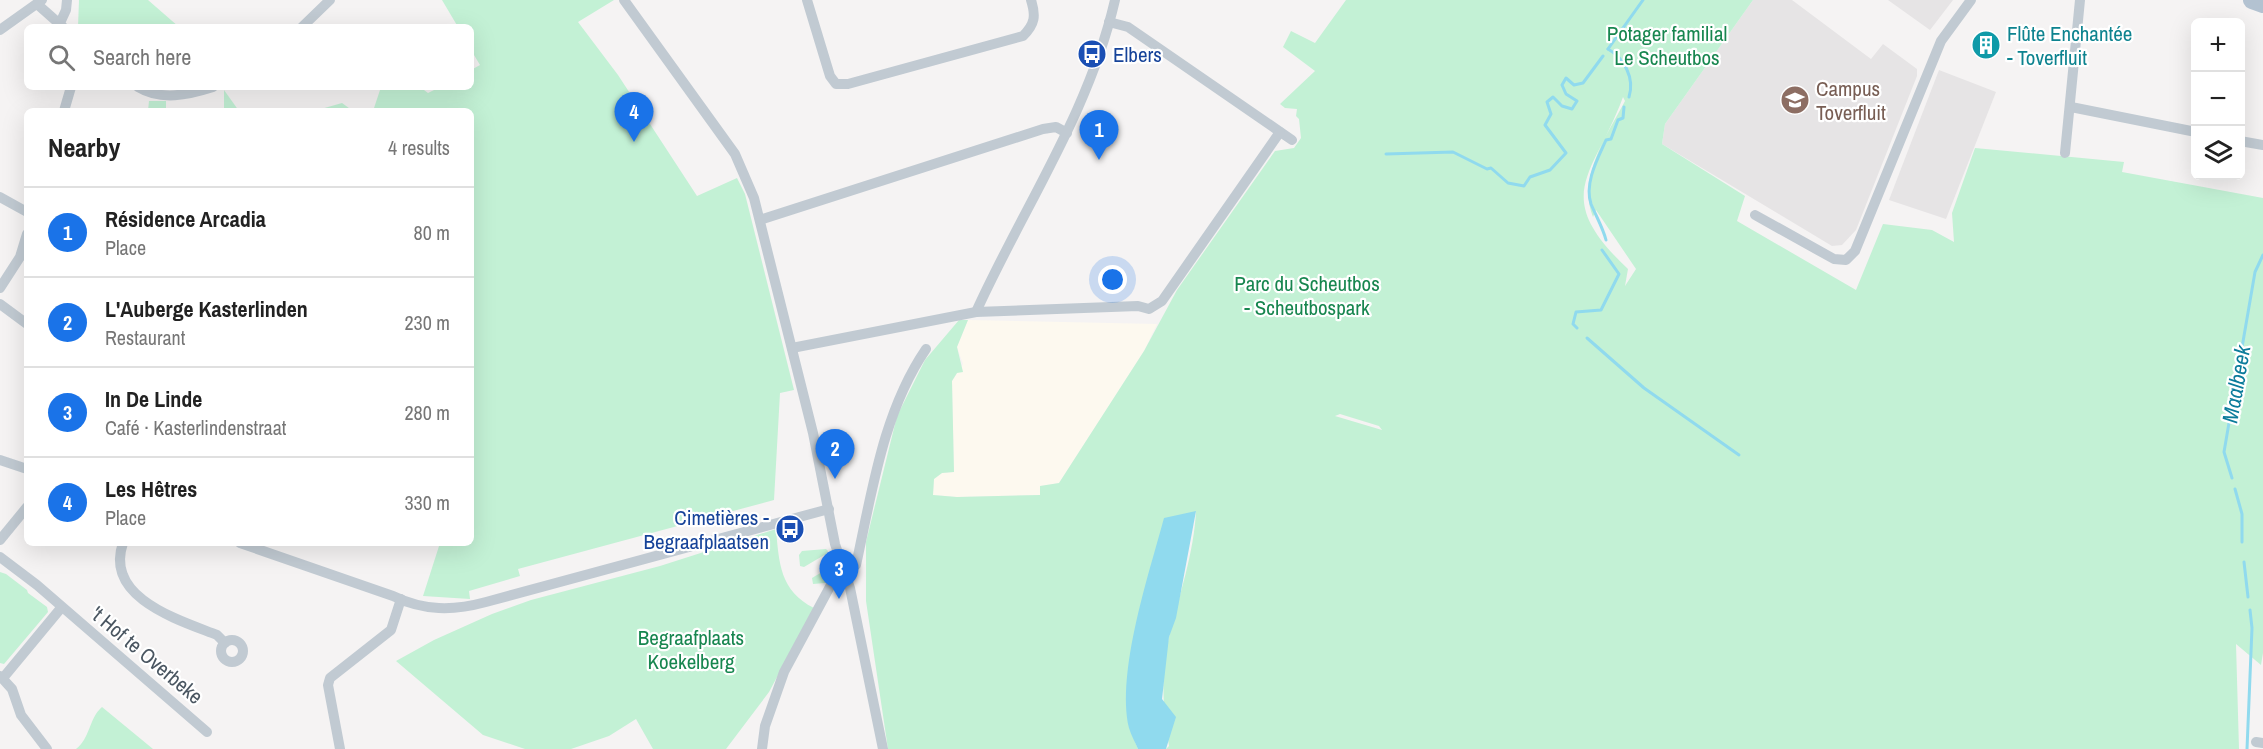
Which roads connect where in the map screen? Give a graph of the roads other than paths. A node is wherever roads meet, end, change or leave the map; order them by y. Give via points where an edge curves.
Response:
1 (67, 0) edge
2 (330, 0) edge
3 (624, 0) edge
4 (807, 0) edge
5 (1031, 0) edge
6 (1115, 0) edge
7 (1971, 0) edge
8 (2080, 0) edge
9 (2252, 0) edge
10 (40, 2) edge
11 (2263, 4) edge
12 (1110, 22) junction
13 (61, 24) edge
14 (62, 24) edge
15 (305, 24) edge
16 (1, 25) edge
17 (70, 90) edge
18 (143, 90) edge
19 (204, 90) edge
20 (2071, 107) junction
21 (65, 108) edge
22 (2191, 131) edge
23 (1280, 132) junction
24 (1067, 133) junction
25 (1292, 140) dead end
26 (2245, 142) edge
27 (2263, 145) edge
28 (2066, 153) dead end
29 (0, 197) edge
30 (24, 210) edge
31 (1755, 215) dead end
32 (760, 220) junction
33 (24, 244) edge
34 (0, 288) edge
35 (0, 304) edge
36 (976, 312) junction
37 (24, 322) edge
38 (792, 348) junction
39 (926, 349) dead end
40 (0, 460) edge
41 (24, 468) edge
42 (829, 509) junction
43 (24, 511) edge
44 (0, 540) edge
45 (122, 546) edge
46 (249, 546) edge
47 (0, 557) edge
48 (845, 572) junction
49 (401, 599) junction
50 (61, 608) junction
51 (225, 643) dead end
52 (1, 677) edge
53 (207, 732) dead end
54 (47, 749) edge
55 (340, 749) edge
56 (762, 749) edge
57 (883, 749) edge

1 - 14 street
2 - 15 street
3 - 32 street via 735,153
4 - 5 street via 830,76 836,84 1023,36 1033,26
6 - 12 street
7 - 31 street via 1941,41 1855,251 1846,260 1821,254
8 - 20 street
9 - 11 main road
10 - 13 street
10 - 16 street
12 - 23 street via 1128,27
12 - 24 street
17 - 21 street
18 - 19 street via 163,96
20 - 22 street
20 - 28 street
23 - 25 street
23 - 36 street via 1162,301 1149,309 1138,306
24 - 32 street via 1056,127 1043,129
24 - 36 street
26 - 27 street
29 - 30 street
32 - 38 street
33 - 34 street
35 - 37 street
36 - 38 street
38 - 42 street
39 - 48 street via 894,408 856,565
40 - 41 street
42 - 48 street
42 - 49 street via 470,606 434,608
43 - 44 street
45 - 51 street via 119,555 123,574 144,601 156,611 217,635
46 - 49 street
47 - 50 street, 't Hof te Overbeke
48 - 56 street via 833,581 780,681
48 - 57 street
49 - 55 street via 391,630 330,678
50 - 52 street, 't Hof te Overbeke
50 - 53 street, 't Hof te Overbeke
52 - 54 street, 't Hof te Overbeke via 12,689 21,715

